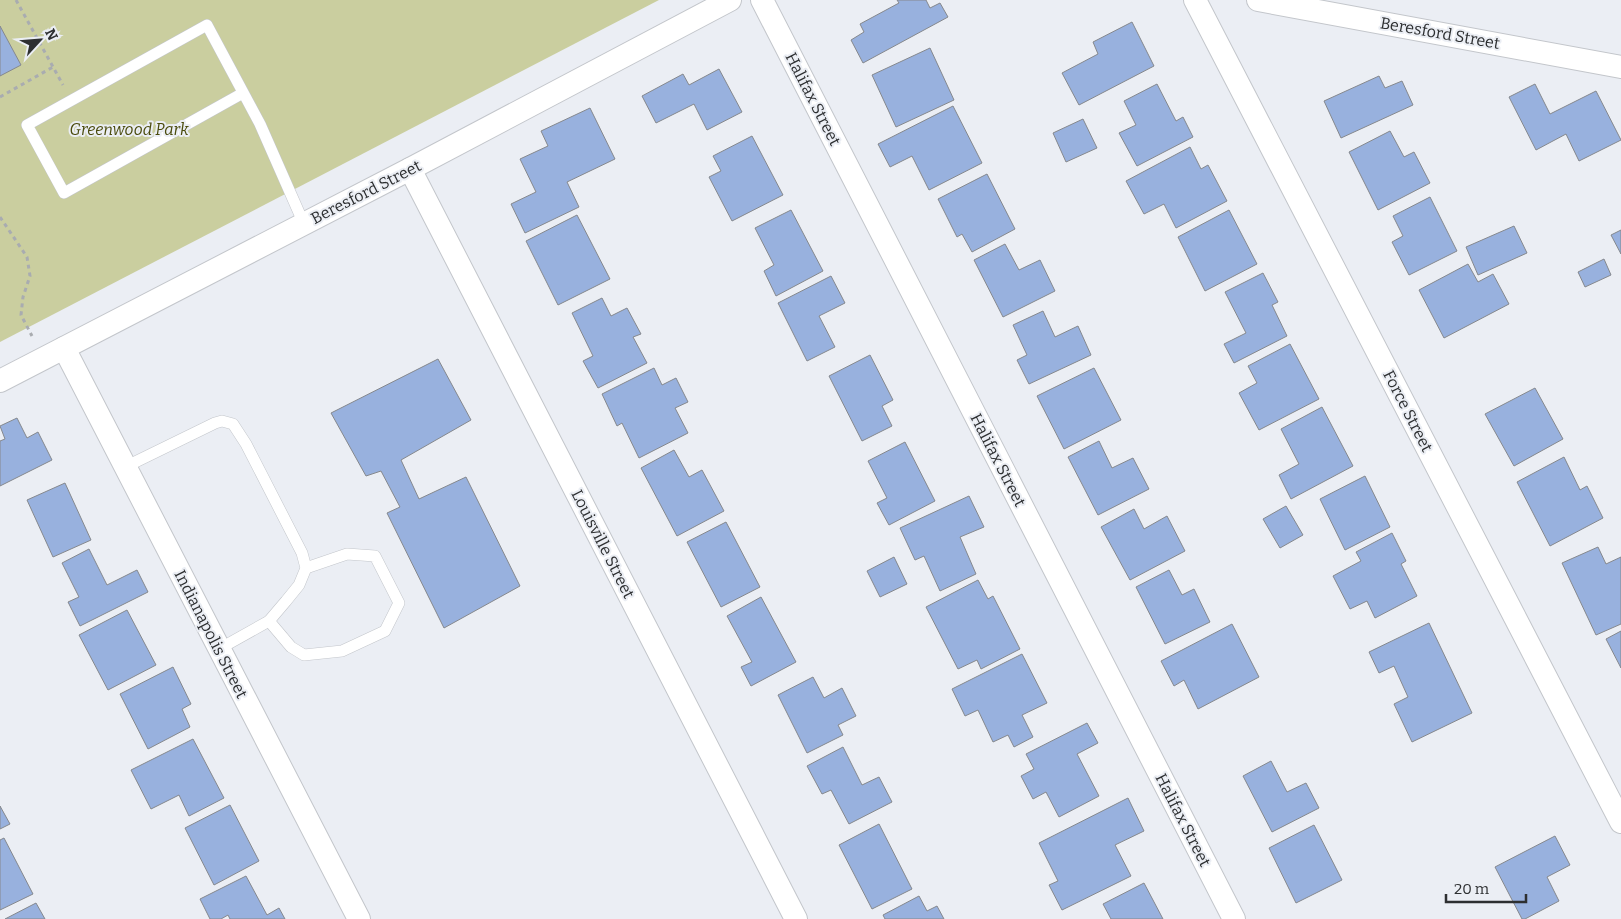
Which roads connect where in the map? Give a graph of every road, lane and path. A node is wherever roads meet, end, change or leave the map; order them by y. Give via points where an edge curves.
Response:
1 (16, 0) edge
2 (730, 0) edge
3 (762, 0) edge
4 (1195, 0) edge
5 (1258, 0) edge
6 (53, 67) junction
7 (1621, 67) edge
8 (242, 92) junction
9 (0, 97) edge
10 (72, 100) junction
11 (410, 169) junction
12 (0, 217) edge
13 (304, 224) junction
14 (64, 348) junction
15 (43, 359) junction
16 (0, 381) edge
17 (125, 467) junction
18 (306, 568) junction
19 (269, 620) junction
20 (219, 649) junction
21 (1621, 822) edge
22 (359, 919) edge
23 (796, 919) edge
24 (1234, 919) edge

1 - 6 path
2 - 11 street, Beresford Street
3 - 24 street, Halifax Street
4 - 21 street, Force Street
5 - 7 street, Beresford Street
6 - 9 path
6 - 10 path
8 - 10 lane via 207,25
8 - 10 lane via 64,193 27,125
8 - 13 lane via 260,124
11 - 13 street, Beresford Street
11 - 23 street, Louisville Street
12 - 15 path via 27,257 30,276 21,315
13 - 14 street, Beresford Street
14 - 15 street, Beresford Street
14 - 17 street, Indianapolis Street
15 - 16 street, Beresford Street
17 - 18 lane via 215,423 233,424 302,553
17 - 20 street, Indianapolis Street
18 - 19 lane via 299,585
18 - 19 lane via 347,554 375,556 399,603 385,631 342,651 304,655 291,647
19 - 20 lane
20 - 22 street, Indianapolis Street

